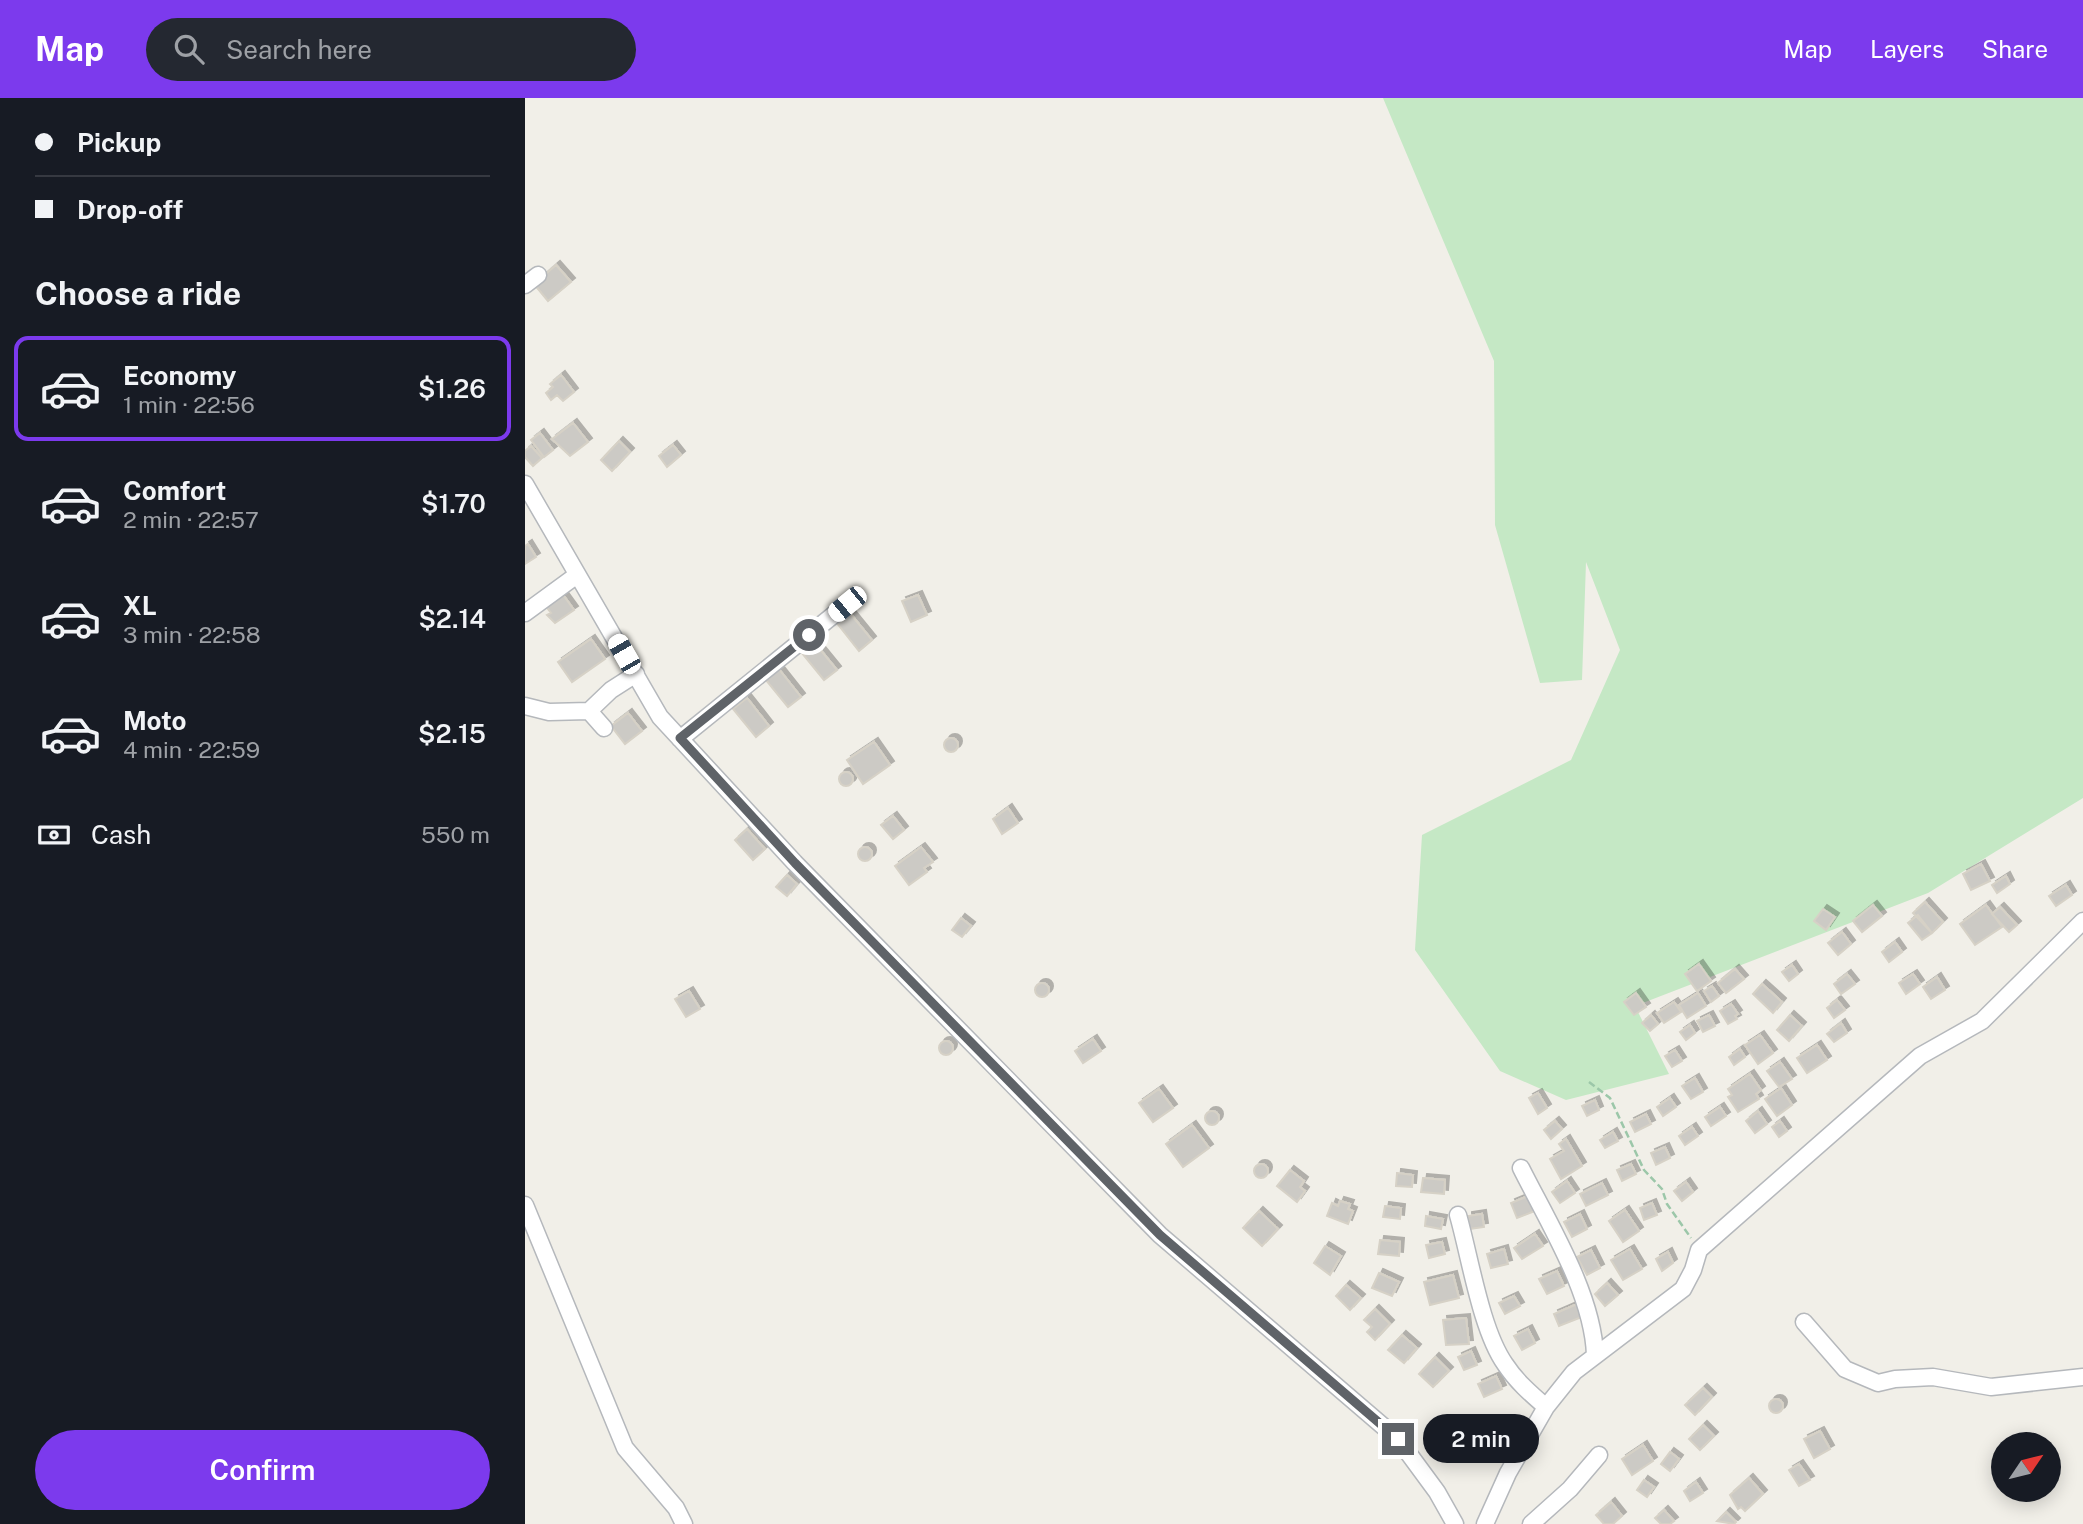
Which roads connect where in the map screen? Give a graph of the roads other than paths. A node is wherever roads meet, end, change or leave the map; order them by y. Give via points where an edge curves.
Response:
1 (525, 484) edge
2 (577, 575) junction
3 (847, 604) dead end
4 (525, 613) edge
5 (636, 674) junction
6 (525, 706) edge
7 (589, 711) junction
8 (604, 728) dead end
9 (680, 738) junction
10 (2083, 921) edge
11 (1521, 1168) dead end
12 (525, 1205) edge
13 (1458, 1215) dead end
14 (1804, 1322) dead end
15 (1595, 1355) junction
16 (2083, 1377) edge
17 (1546, 1407) junction
18 (1599, 1455) dead end
19 (684, 1524) edge
20 (1455, 1524) edge
21 (1485, 1524) edge
22 (1531, 1524) edge

1 - 2 street
2 - 4 street
2 - 5 street
3 - 9 street
5 - 7 street
5 - 9 street via 660,717
6 - 7 street via 549,712
7 - 8 street
9 - 20 street via 795,863 1160,1235 1398,1439
10 - 15 street via 1983,1021 1920,1056 1699,1250 1683,1289
11 - 15 street via 1587,1310
12 - 19 street via 625,1448
13 - 17 street via 1492,1338 1520,1384
14 - 16 street via 1845,1369 1878,1383 1933,1377 1991,1387
15 - 17 street via 1574,1372
17 - 21 street
18 - 22 street

